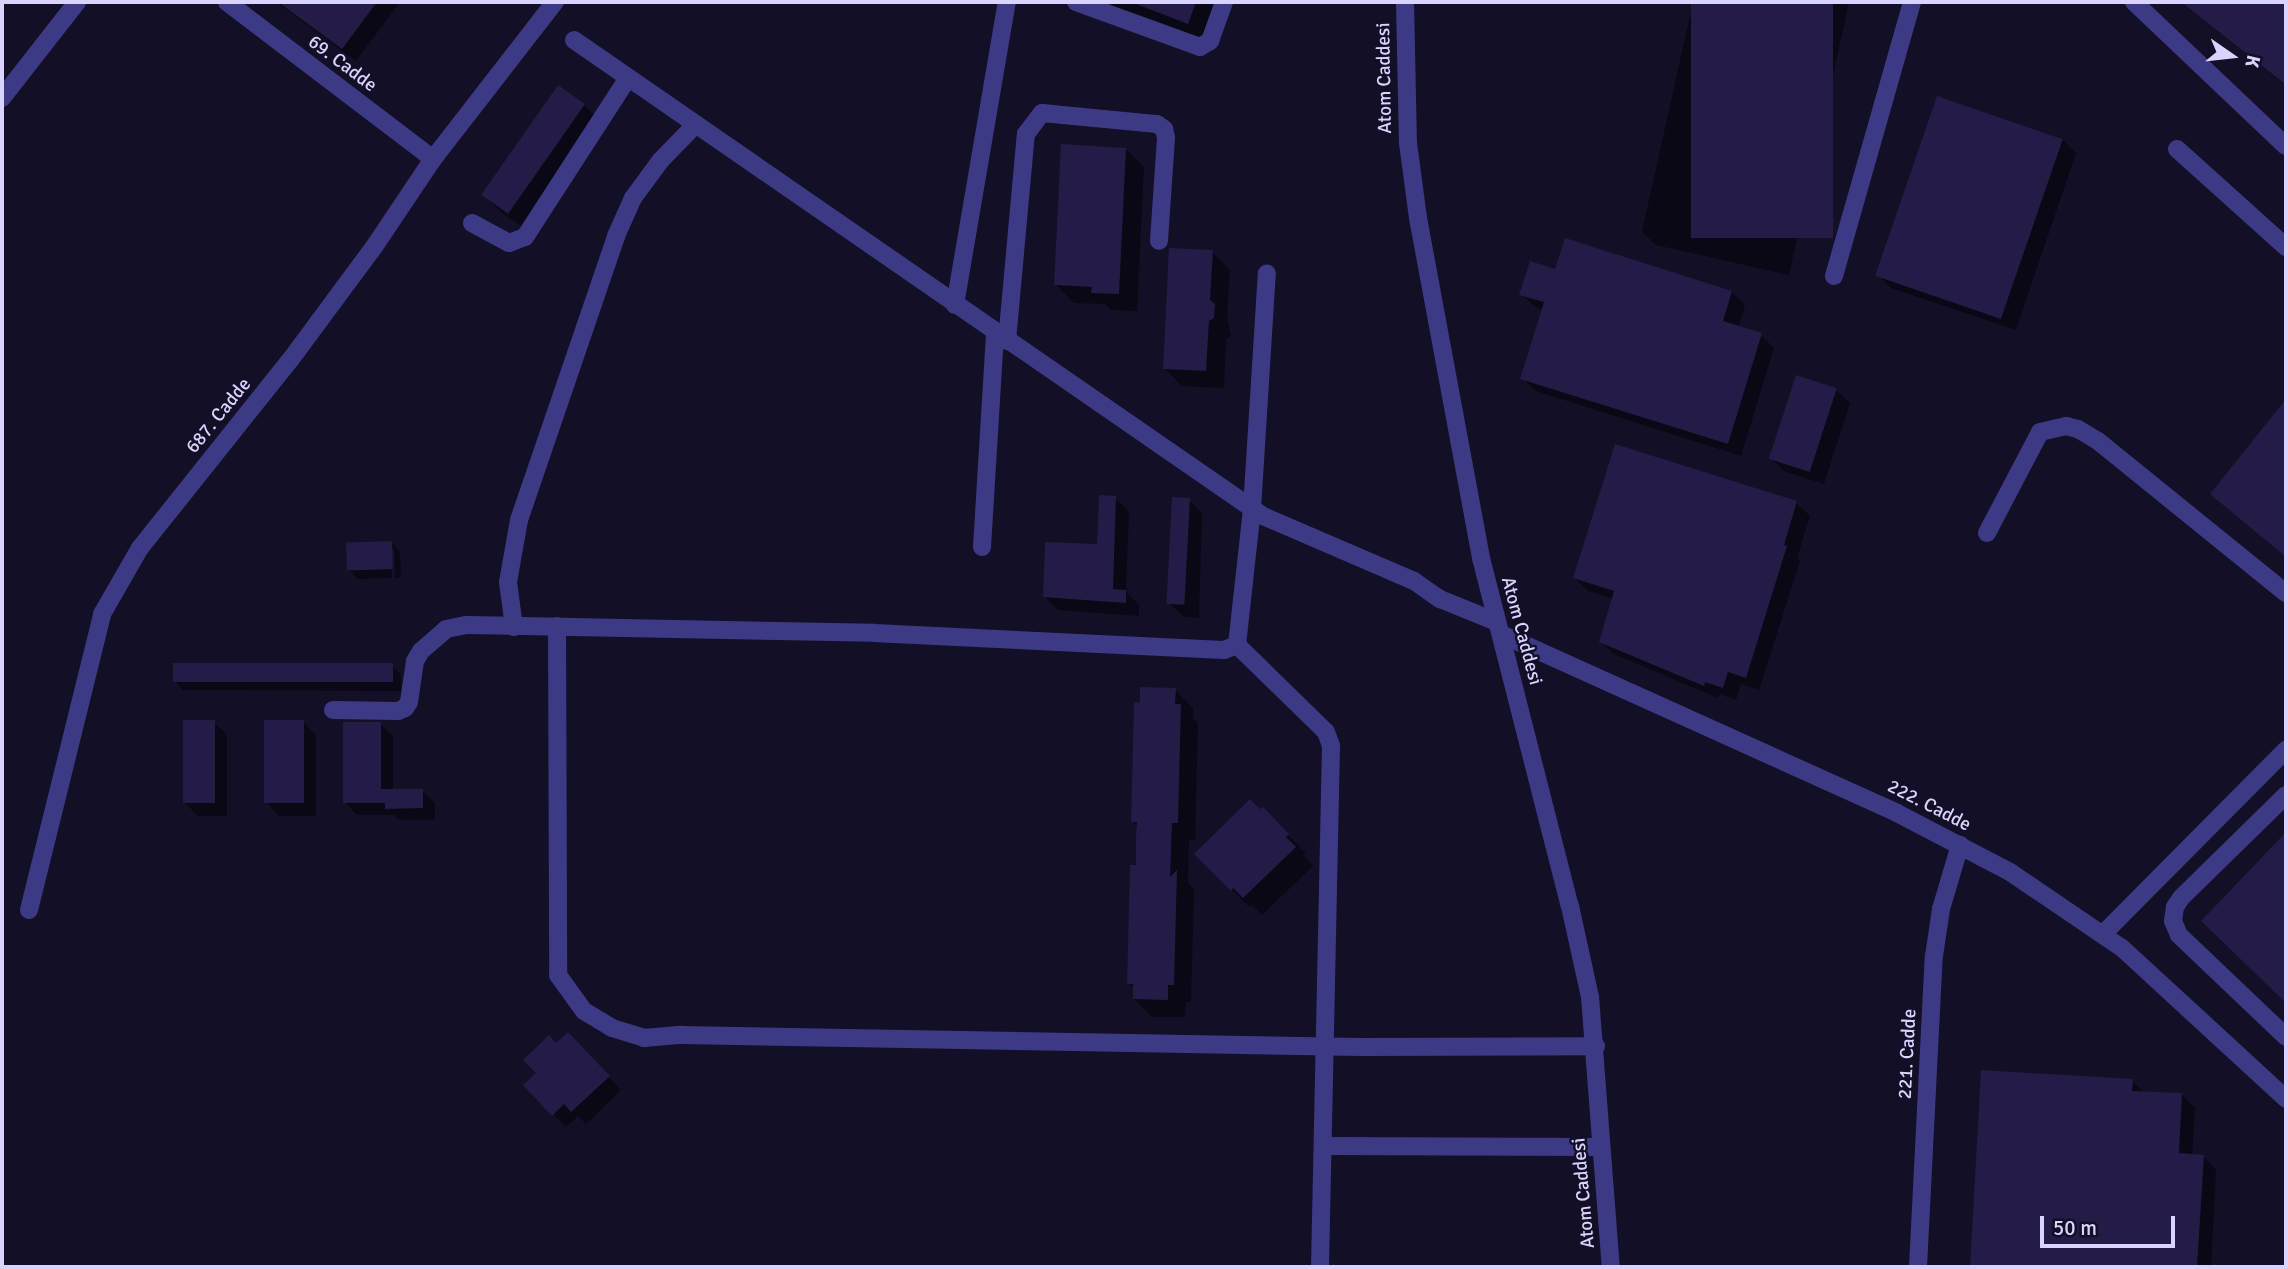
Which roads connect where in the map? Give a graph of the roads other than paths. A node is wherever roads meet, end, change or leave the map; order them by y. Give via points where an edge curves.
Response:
1 (77, 2) edge
2 (227, 2) edge
3 (555, 2) edge
4 (1007, 2) edge
5 (1076, 2) edge
6 (1224, 2) edge
7 (1405, 2) edge
8 (1912, 2) edge
9 (2134, 2) edge
10 (574, 40) dead end
11 (628, 78) junction
12 (2, 97) edge
13 (696, 124) junction
14 (2286, 146) edge
15 (2176, 149) dead end
16 (433, 159) junction
17 (472, 223) dead end
18 (1159, 241) dead end
19 (2286, 247) edge
20 (1267, 273) dead end
21 (1834, 276) dead end
22 (955, 305) junction
23 (1001, 337) junction
24 (1252, 509) junction
25 (1987, 533) dead end
26 (982, 547) dead end
27 (2286, 593) edge
28 (514, 626) junction
29 (557, 626) junction
30 (1499, 628) junction
31 (1237, 645) junction
32 (333, 710) dead end
33 (2286, 750) edge
34 (2286, 795) edge
35 (1960, 845) junction
36 (29, 910) dead end
37 (2103, 934) junction
38 (2286, 1037) edge
39 (1326, 1046) junction
40 (1595, 1046) junction
41 (2286, 1099) edge
42 (1323, 1146) junction
43 (1601, 1147) junction
44 (1320, 1267) edge
45 (1611, 1267) edge
46 (1919, 1267) edge

1 - 12 street
2 - 16 street, 69. Cadde
3 - 16 street, 687. Cadde
4 - 22 street
5 - 6 street via 1200,47 1210,41
7 - 30 street, Atom Caddesi via 1408,143 1418,218 1480,558
8 - 21 street
9 - 14 street
10 - 11 street, 222. Cadde
11 - 13 street, 222. Cadde
11 - 17 street via 525,237 509,243
13 - 22 street, 222. Cadde
13 - 28 street via 633,198 616,236 519,520 508,582
15 - 19 street
16 - 36 street, 687. Cadde via 291,359 140,548 102,614
18 - 23 street via 1164,129 1157,124 1042,113 1026,134
20 - 24 street
22 - 23 street, 222. Cadde
23 - 24 street, 222. Cadde
23 - 26 street
24 - 30 street, 222. Cadde via 1415,581 1440,599
24 - 31 street
25 - 27 street via 2040,432 2066,426 2098,441
28 - 29 street
28 - 32 street via 446,629 415,661 405,708
29 - 31 street via 874,633 1224,650
29 - 39 street via 558,975 584,1012 612,1028 644,1038
30 - 35 street, 222. Cadde
30 - 40 street, Atom Caddesi via 1570,906 1590,996
31 - 39 street via 1330,739
33 - 37 street
34 - 38 street via 2181,898 2173,921 2179,935
35 - 37 street, 222. Cadde
35 - 46 street, 221. Cadde via 1941,909 1934,956
37 - 41 street, 222. Cadde
39 - 40 street
39 - 42 street
40 - 43 street, Atom Caddesi
42 - 43 street
42 - 44 street
43 - 45 street, Atom Caddesi

